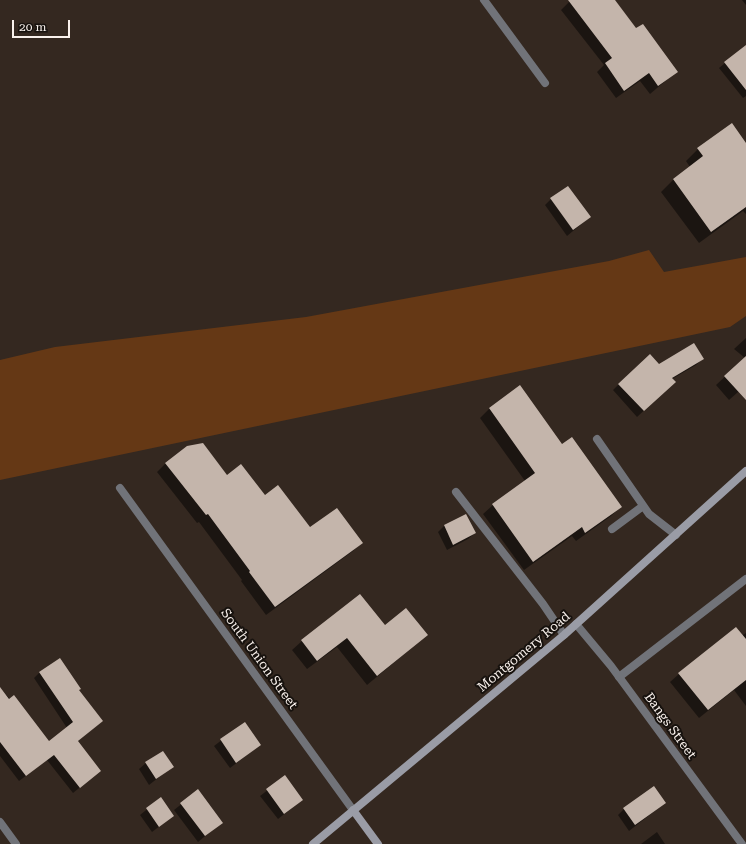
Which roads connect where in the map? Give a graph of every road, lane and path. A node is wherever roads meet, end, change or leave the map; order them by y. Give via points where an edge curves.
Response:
1 (484, 0) edge
2 (545, 83) dead end
3 (597, 439) dead end
4 (746, 471) edge
5 (120, 488) dead end
6 (456, 492) dead end
7 (643, 506) junction
8 (612, 529) dead end
9 (676, 535) junction
10 (746, 579) edge
11 (576, 624) junction
12 (564, 635) junction
13 (619, 677) junction
14 (353, 810) junction
15 (0, 822) edge
16 (16, 844) edge
17 (313, 844) edge
18 (378, 844) edge
19 (742, 844) edge

1 - 2 street
3 - 7 street
4 - 9 street, Montgomery Road
5 - 14 street, South Union Street
6 - 12 street
7 - 8 street
7 - 9 street via 649,514
9 - 11 street, Montgomery Road
10 - 13 street
11 - 12 street, Montgomery Road
11 - 13 street, Bangs Street
12 - 14 street, Montgomery Road
13 - 19 street, Bangs Street
14 - 17 street, Montgomery Road
14 - 18 street, South Union Street
15 - 16 street

